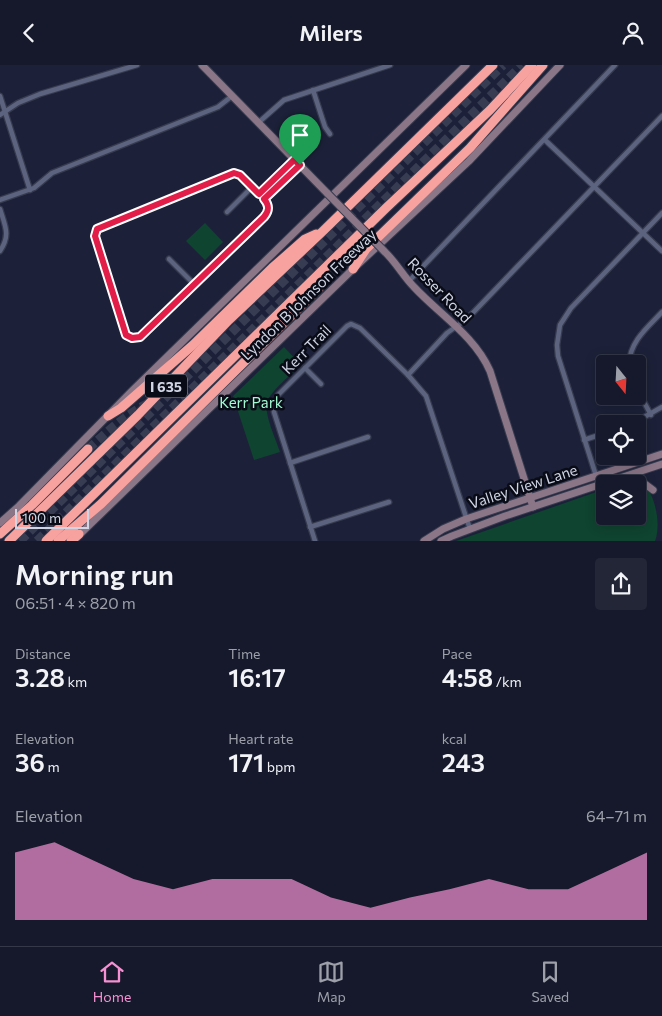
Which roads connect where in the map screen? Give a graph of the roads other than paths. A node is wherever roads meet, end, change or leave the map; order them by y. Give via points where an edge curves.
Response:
1 (137, 65) edge
2 (202, 65) edge
3 (390, 65) edge
4 (466, 65) edge
5 (488, 65) edge
6 (493, 65) edge
7 (532, 65) edge
8 (544, 65) edge
9 (560, 65) edge
10 (615, 65) edge
11 (475, 82) junction
12 (313, 90) junction
13 (0, 96) edge
14 (232, 96) junction
15 (5, 112) junction
16 (0, 115) edge
17 (662, 116) edge
18 (258, 123) junction
19 (330, 134) dead end
20 (544, 140) junction
21 (297, 162) junction
22 (594, 186) junction
23 (252, 187) junction
24 (30, 190) junction
25 (259, 194) junction
26 (264, 199) junction
27 (0, 200) edge
28 (0, 209) edge
29 (227, 212) dead end
30 (662, 213) edge
31 (323, 231) junction
32 (643, 233) junction
33 (0, 251) edge
34 (662, 251) edge
35 (169, 259) dead end
36 (353, 269) junction
37 (409, 281) junction
38 (194, 284) junction
39 (319, 288) tunnel mouth
40 (662, 312) edge
41 (456, 327) junction
42 (630, 355) edge
43 (304, 368) junction
44 (408, 375) junction
45 (321, 384) dead end
46 (646, 405) edge
47 (662, 407) edge
48 (651, 415) junction
49 (108, 416) junction
50 (646, 417) edge
51 (596, 436) edge
52 (368, 437) dead end
53 (584, 440) junction
54 (88, 449) tunnel mouth
55 (662, 454) edge
56 (290, 463) junction
57 (662, 463) edge
58 (599, 475) edge
59 (630, 475) edge
60 (596, 476) joint
61 (646, 485) edge
62 (596, 486) edge
63 (653, 490) dead end
64 (530, 498) junction
65 (389, 502) dead end
66 (533, 507) junction
67 (466, 519) junction
68 (0, 523) edge
69 (310, 527) junction
70 (470, 529) junction
71 (0, 534) edge
72 (74, 539) edge
73 (8, 541) edge
74 (46, 541) edge
75 (58, 541) edge
76 (314, 541) edge
77 (424, 541) edge
78 (442, 541) edge

1 - 15 street via 40,94
2 - 14 main road, Rosser Road
3 - 12 street
4 - 49 main road
5 - 11 highway
6 - 11 highway, I 635
7 - 74 highway, Lyndon B Johnson Freeway / I 635 via 490,110 379,214
8 - 36 highway via 470,148 366,249
9 - 36 main road, Lyndon B Johnson Freeway via 469,161
10 - 20 street
11 - 31 highway, I 635
12 - 18 street via 284,100
12 - 19 street
13 - 15 street
14 - 18 main road, Rosser Road
14 - 24 street via 218,107 52,173
15 - 16 street
15 - 24 street
17 - 22 street
18 - 21 main road, Rosser Road
20 - 22 street
20 - 37 street
21 - 25 street
21 - 26 street
21 - 37 main road, Rosser Road, bridge
22 - 32 street
22 - 41 street
23 - 25 street
23 - 29 street
23 - 38 street via 234,173 95,232 125,333 132,338 140,337
24 - 27 street
25 - 26 street
26 - 38 street via 269,206 267,213
28 - 33 street via 7,235
30 - 32 street
31 - 49 highway via 305,239 179,359
31 - 73 highway, I 635 via 229,320 138,415
32 - 34 street
32 - 53 street via 571,308 560,325 558,356
35 - 38 street
36 - 72 main road, Lyndon B Johnson Freeway
37 - 41 main road, Rosser Road
39 - 75 highway via 101,504
40 - 42 street via 638,338
41 - 44 street
41 - 64 main road, Rosser Road via 487,363
43 - 44 street, Kerr Trail via 351,324 360,328
43 - 45 street
43 - 56 street, Kerr Trail via 278,395 273,406
44 - 67 street, Kerr Trail via 429,400
46 - 48 street
47 - 48 street
48 - 50 street
49 - 68 main road
51 - 53 street
52 - 56 street
53 - 60 street
54 - 71 highway
55 - 58 main road, Valley View Lane
56 - 69 street, Kerr Trail
57 - 59 main road, Valley View Lane
60 - 64 main road, Valley View Lane
61 - 63 main road
62 - 66 main road, Valley View Lane
64 - 66 main road, Rosser Road
64 - 67 main road, Valley View Lane
65 - 69 street
66 - 70 main road, Valley View Lane
67 - 70 street, Kerr Trail
67 - 77 main road, Valley View Lane
69 - 76 street, Kerr Trail
70 - 78 main road, Valley View Lane

